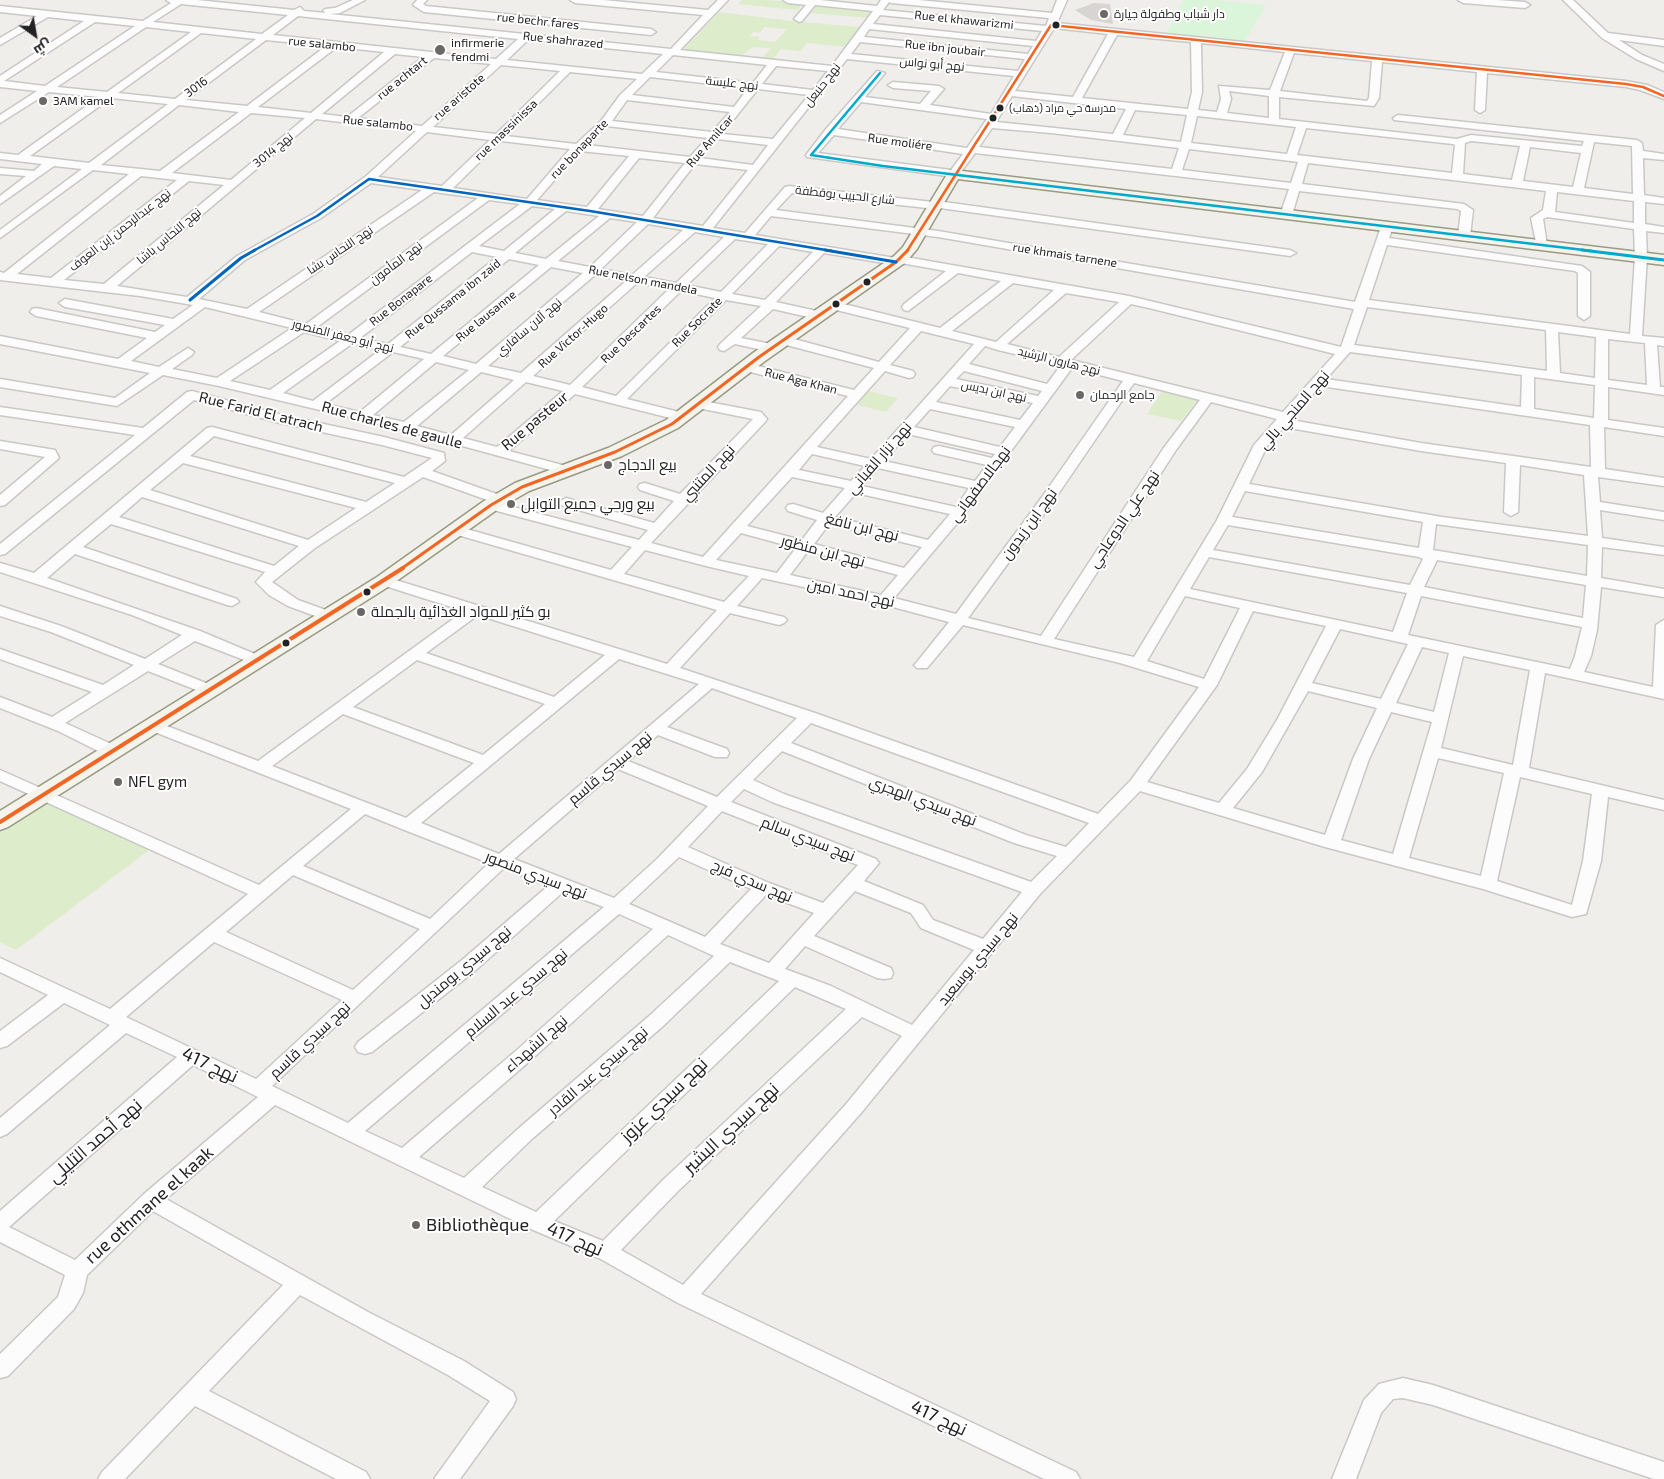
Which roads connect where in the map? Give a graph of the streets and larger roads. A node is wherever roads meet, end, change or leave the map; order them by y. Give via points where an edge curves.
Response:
1 (12, 0) edge
2 (177, 0) edge
3 (219, 0) edge
4 (360, 0) edge
5 (575, 0) edge
6 (723, 0) edge
7 (788, 0) edge
8 (886, 0) edge
9 (891, 0) edge
10 (1062, 0) edge
11 (1463, 0) edge
12 (1568, 0) edge
13 (814, 1) edge
14 (423, 5) edge
15 (1525, 6) dead end
16 (0, 8) edge
17 (675, 9) junction
18 (878, 10) junction
19 (299, 11) junction
20 (710, 13) junction
21 (46, 14) junction
22 (92, 19) junction
23 (799, 19) dead end
24 (1052, 23) junction
25 (144, 25) junction
26 (657, 26) junction
27 (866, 26) junction
28 (198, 31) junction
29 (1114, 32) junction
30 (527, 36) junction
31 (1605, 36) junction
32 (261, 37) junction
33 (857, 39) junction
34 (1196, 41) junction
35 (0, 42) edge
36 (1664, 42) edge
37 (1040, 44) junction
38 (334, 45) junction
39 (637, 48) junction
40 (1290, 50) junction
41 (392, 51) junction
42 (672, 52) junction
43 (431, 55) junction
44 (844, 56) junction
45 (1032, 57) junction
46 (1377, 59) junction
47 (774, 62) junction
48 (498, 63) junction
49 (1664, 68) edge
50 (835, 69) junction
51 (1482, 69) junction
52 (568, 70) junction
53 (880, 73) dead end
54 (1020, 74) junction
55 (645, 76) junction
56 (0, 82) edge
57 (893, 85) dead end
58 (757, 86) junction
59 (1643, 87) junction
60 (48, 89) junction
61 (1664, 89) edge
62 (816, 93) junction
63 (1009, 93) junction
64 (1274, 93) junction
65 (110, 94) junction
66 (1664, 96) edge
67 (624, 97) junction
68 (858, 99) junction
69 (1076, 100) junction
70 (176, 102) junction
71 (1132, 106) junction
72 (923, 107) junction
73 (247, 109) junction
74 (737, 110) junction
75 (1480, 110) dead end
76 (1194, 112) junction
77 (1222, 114) junction
78 (315, 116) junction
79 (1398, 118) dead end
80 (0, 120) edge
81 (349, 120) junction
82 (1274, 120) junction
83 (991, 121) junction
84 (605, 123) junction
85 (1302, 124) junction
86 (422, 128) junction
87 (830, 131) junction
88 (715, 136) junction
89 (498, 138) junction
90 (1116, 138) junction
91 (1590, 138) junction
92 (822, 140) junction
93 (1457, 142) junction
94 (776, 143) junction
95 (1526, 143) junction
96 (864, 147) dead end
97 (1185, 147) junction
98 (577, 148) junction
99 (971, 150) junction
100 (1587, 150) junction
101 (1637, 154) junction
102 (0, 156) edge
103 (635, 156) junction
104 (1664, 157) edge
105 (21, 158) junction
106 (1291, 158) junction
107 (1304, 160) junction
108 (52, 162) junction
109 (691, 162) junction
110 (91, 167) junction
111 (755, 168) junction
112 (0, 171) edge
113 (139, 172) junction
114 (1176, 172) junction
115 (36, 174) junction
116 (954, 174) junction
117 (162, 175) junction
118 (1457, 176) junction
119 (186, 178) junction
120 (369, 179) junction
121 (232, 183) junction
122 (1516, 183) junction
123 (1295, 186) junction
124 (1552, 187) junction
125 (432, 188) junction
126 (445, 190) junction
127 (1578, 190) junction
128 (486, 196) junction
129 (1638, 197) junction
130 (0, 201) edge
131 (1664, 201) edge
132 (529, 203) junction
133 (936, 205) junction
134 (564, 207) junction
135 (590, 211) junction
136 (768, 212) junction
137 (1548, 212) junction
138 (608, 214) junction
139 (1286, 215) junction
140 (645, 220) junction
141 (1638, 227) junction
142 (691, 229) junction
143 (1664, 230) edge
144 (705, 231) junction
145 (919, 232) junction
146 (1385, 234) junction
147 (0, 236) edge
148 (731, 236) junction
149 (1464, 236) junction
150 (748, 238) junction
151 (776, 243) junction
152 (1541, 245) junction
153 (468, 248) junction
154 (821, 250) junction
155 (1290, 253) dead end
156 (507, 255) junction
157 (867, 257) junction
158 (1641, 257) junction
159 (898, 260) junction
160 (1664, 260) edge
161 (550, 263) junction
162 (852, 268) dead end
163 (954, 270) junction
164 (593, 271) junction
165 (3, 276) edge
166 (636, 279) junction
167 (1009, 280) junction
168 (54, 282) junction
169 (679, 287) junction
170 (107, 288) junction
171 (1063, 289) junction
172 (723, 295) junction
173 (1129, 300) junction
174 (196, 302) junction
175 (64, 304) dead end
176 (769, 304) junction
177 (1361, 305) junction
178 (908, 307) dead end
179 (825, 310) junction
180 (36, 312) dead end
181 (249, 313) junction
182 (1584, 316) dead end
183 (175, 323) junction
184 (919, 326) junction
185 (305, 328) junction
186 (1552, 328) junction
187 (943, 332) junction
188 (1602, 334) junction
189 (157, 336) junction
190 (351, 339) junction
191 (1636, 339) junction
192 (0, 340) edge
193 (982, 342) junction
194 (1658, 342) edge
195 (778, 344) junction
196 (998, 346) junction
197 (391, 348) junction
198 (1346, 350) junction
199 (188, 352) dead end
200 (435, 358) junction
201 (1065, 362) junction
202 (120, 363) junction
203 (961, 366) junction
204 (746, 367) junction
205 (480, 368) junction
206 (881, 368) junction
207 (162, 370) junction
208 (1528, 373) junction
209 (908, 374) dead end
210 (1554, 376) junction
211 (525, 378) junction
212 (1131, 378) junction
213 (947, 381) junction
214 (220, 382) junction
215 (1317, 382) junction
216 (0, 383) edge
217 (1603, 383) junction
218 (1050, 389) junction
219 (573, 390) junction
220 (1659, 390) edge
221 (856, 394) junction
222 (272, 395) junction
223 (1208, 398) junction
224 (618, 401) junction
225 (1041, 401) junction
226 (698, 404) junction
227 (927, 404) junction
228 (315, 405) junction
229 (0, 411) edge
230 (1527, 413) junction
231 (362, 416) junction
232 (682, 418) junction
233 (1284, 420) junction
234 (1599, 423) junction
235 (1024, 425) junction
236 (407, 427) junction
237 (905, 429) junction
238 (143, 432) junction
239 (1664, 432) edge
240 (452, 441) junction
241 (0, 445) edge
242 (808, 449) junction
243 (939, 450) dead end
244 (498, 453) junction
245 (180, 458) junction
246 (1000, 458) junction
247 (1513, 460) junction
248 (875, 464) junction
249 (565, 470) junction
250 (422, 472) junction
251 (790, 472) junction
252 (1594, 472) junction
253 (406, 482) junction
254 (1664, 482) edge
255 (978, 486) junction
256 (1239, 486) junction
257 (645, 487) dead end
258 (854, 487) junction
259 (141, 492) junction
260 (683, 499) junction
261 (0, 502) edge
262 (495, 502) junction
263 (566, 502) dead end
264 (1594, 505) junction
265 (368, 507) junction
266 (793, 508) dead end
267 (959, 512) junction
268 (1511, 512) dead end
269 (1664, 516) edge
270 (108, 518) junction
271 (827, 519) junction
272 (1430, 519) junction
273 (1224, 520) junction
274 (657, 528) junction
275 (738, 528) junction
276 (456, 530) junction
277 (1595, 541) junction
278 (310, 545) junction
279 (642, 545) junction
280 (932, 545) junction
281 (806, 546) junction
282 (75, 549) junction
283 (0, 551) edge
284 (1664, 551) edge
285 (1203, 552) junction
286 (1428, 555) junction
287 (706, 562) junction
288 (0, 567) edge
289 (276, 571) junction
290 (759, 573) junction
291 (908, 573) junction
292 (614, 576) junction
293 (38, 578) junction
294 (780, 578) junction
295 (384, 581) junction
296 (1594, 582) junction
297 (1415, 590) junction
298 (1181, 591) junction
299 (1664, 593) edge
300 (885, 600) junction
301 (232, 602) dead end
302 (1248, 606) junction
303 (728, 608) junction
304 (476, 609) junction
305 (0, 611) edge
306 (329, 616) junction
307 (779, 620) dead end
308 (959, 620) junction
309 (1335, 624) junction
310 (1590, 624) junction
311 (1664, 625) edge
312 (195, 634) junction
313 (1399, 638) junction
314 (1417, 641) junction
315 (1045, 642) junction
316 (1457, 650) junction
317 (618, 652) junction
318 (0, 654) edge
319 (415, 654) junction
320 (257, 660) junction
321 (1138, 663) junction
322 (149, 664) junction
323 (922, 666) dead end
324 (1538, 666) junction
325 (670, 670) junction
326 (1574, 675) junction
327 (710, 682) junction
328 (1210, 685) junction
329 (1303, 685) junction
330 (210, 690) junction
331 (103, 691) junction
332 (1662, 694) edge
333 (0, 702) edge
334 (556, 703) junction
335 (1387, 706) junction
336 (340, 708) junction
337 (808, 716) junction
338 (1441, 719) junction
339 (54, 723) junction
340 (153, 726) junction
341 (657, 729) junction
342 (779, 744) junction
343 (1431, 751) junction
344 (112, 752) junction
345 (721, 752) dead end
346 (485, 761) junction
347 (617, 763) junction
348 (259, 768) junction
349 (1517, 771) junction
350 (0, 775) edge
351 (742, 781) junction
352 (1137, 784) junction
353 (1601, 790) junction
354 (41, 795) junction
355 (719, 804) junction
356 (1664, 805) edge
357 (362, 808) junction
358 (1223, 809) junction
359 (1101, 821) junction
360 (0, 822) edge
361 (408, 825) junction
362 (1331, 843) junction
363 (677, 849) junction
364 (1069, 854) junction
365 (1399, 861) junction
366 (500, 862) junction
367 (291, 868) junction
368 (852, 883) junction
369 (1488, 884) junction
370 (560, 885) junction
371 (763, 887) junction
372 (1034, 890) junction
373 (260, 893) junction
374 (614, 905) junction
375 (827, 911) junction
376 (433, 927) junction
377 (666, 927) junction
378 (213, 934) junction
379 (801, 937) junction
380 (707, 946) junction
381 (987, 948) junction
382 (727, 954) junction
383 (0, 964) edge
384 (772, 971) junction
385 (884, 973) dead end
386 (792, 979) junction
387 (63, 994) junction
388 (355, 998) junction
389 (860, 1007) junction
390 (118, 1021) junction
391 (915, 1034) junction
392 (0, 1041) edge
393 (366, 1047) dead end
394 (190, 1057) junction
395 (266, 1091) junction
396 (0, 1129) edge
397 (351, 1132) junction
398 (404, 1158) junction
399 (468, 1187) junction
400 (151, 1200) junction
401 (0, 1223) edge
402 (538, 1223) junction
403 (0, 1232) edge
404 (606, 1252) junction
405 (77, 1270) junction
406 (298, 1283) junction
407 (686, 1297) junction
408 (0, 1369) edge
409 (192, 1393) junction
410 (1664, 1472) edge
411 (110, 1479) edge
412 (358, 1479) edge
413 (446, 1479) edge
414 (1068, 1479) edge
415 (1344, 1479) edge

1 - 16 street
2 - 19 street, Rue shahrazed
2 - 25 street
3 - 19 street
4 - 19 street via 337,12
5 - 17 street
6 - 20 street, rue bonaparte
7 - 13 street, Rue el khawarizmi
8 - 18 street, نهج حنبعل
9 - 24 street
10 - 24 street
11 - 15 street
12 - 31 street
13 - 18 street, Rue el khawarizmi
13 - 23 street
14 - 26 street, rue bechr fares
16 - 21 street, rue salambo
17 - 20 street
17 - 26 street
18 - 24 street, Rue el khawarizmi
18 - 27 street, نهج حنبعل
19 - 30 street, Rue shahrazed
19 - 32 street, 3016
20 - 42 street, rue bonaparte
21 - 22 street, rue salambo
21 - 35 street
22 - 25 street, rue salambo
22 - 56 street
24 - 29 street
24 - 37 street
25 - 28 street, rue salambo
25 - 60 street
26 - 39 street
27 - 33 street, نهج حنبعل
27 - 37 street
28 - 32 street, rue salambo
28 - 65 street
29 - 34 street
29 - 69 street
30 - 39 street, Rue shahrazed
30 - 48 street, rue aristote
31 - 36 street
31 - 49 street
32 - 38 street, rue salambo
32 - 70 street, 3016
33 - 44 street, نهج حنبعل
33 - 45 street, Rue ibn joubair
34 - 40 street
34 - 76 street via 1198,78
37 - 45 street
38 - 41 street, rue salambo
38 - 73 street
39 - 42 street, Rue shahrazed
40 - 46 street
40 - 64 street
41 - 43 street, rue salambo
41 - 78 street
42 - 47 street, Rue shahrazed
42 - 55 street, rue bonaparte
43 - 48 street, rue salambo
43 - 81 street, rue achtart
44 - 50 street, نهج حنبعل
44 - 54 street, نهج أبو نواس
45 - 54 street
46 - 51 street
46 - 64 street via 1374,98 1370,104
47 - 50 street, Rue shahrazed
47 - 58 street, Rue Amilcar
48 - 52 street, rue salambo
48 - 86 street, rue aristote
50 - 62 street, نهج حنبعل
51 - 59 street
51 - 75 street
52 - 55 street, rue salambo
52 - 89 street, rue massinissa
53 - 68 street
54 - 63 street
55 - 58 street, نهج عليسة
55 - 67 street, rue bonaparte
56 - 60 street, Rue salambo
57 - 72 street via 938,90
58 - 62 street, نهج عليسة
58 - 74 street, Rue Amilcar
59 - 61 street
59 - 66 street
60 - 65 street, Rue salambo
60 - 80 street
62 - 94 street, نهج حنبعل
63 - 69 street
63 - 83 street
64 - 77 street via 1224,88 1226,99
64 - 82 street
65 - 70 street, Rue salambo
65 - 105 street
67 - 74 street
67 - 84 street, rue bonaparte
68 - 72 street
68 - 87 street
69 - 71 street
70 - 73 street, Rue salambo
70 - 110 street, 3016
71 - 76 street
71 - 90 street
72 - 83 street
73 - 78 street, Rue salambo
73 - 117 street
74 - 88 street, Rue Amilcar
76 - 77 street
76 - 97 street
77 - 82 street
78 - 81 street, Rue salambo
78 - 121 street, نهج 3014
79 - 91 street
81 - 86 street, Rue salambo
82 - 85 street
83 - 90 street
83 - 99 street
84 - 88 street
84 - 98 street, rue bonaparte
85 - 93 street
85 - 106 street
86 - 89 street, Rue salambo
86 - 120 street, rue aristote
87 - 92 street
87 - 99 street, Rue moliére
88 - 94 street
88 - 109 street, Rue Amilcar
89 - 98 street, Rue salambo
89 - 126 street, rue massinissa
90 - 97 street
91 - 100 street
91 - 101 street via 1635,142
92 - 96 street
92 - 116 street via 811,155
93 - 95 street via 1471,138
93 - 118 street via 1460,149
94 - 111 street, نهج حنبعل
95 - 100 street
95 - 122 street
97 - 106 street
97 - 114 street
98 - 103 street, Rue salambo
98 - 132 street, rue bonaparte
99 - 114 street, Rue moliére
99 - 116 street
100 - 127 street
101 - 104 street
101 - 129 street
102 - 105 street
103 - 109 street, Rue salambo
103 - 135 street
105 - 108 street
106 - 107 street
107 - 118 street
107 - 123 street
108 - 110 street
108 - 115 street
109 - 111 street, Rue salambo
109 - 140 street, Rue Amilcar
110 - 113 street
110 - 147 street, 3016
111 - 144 street, نهج حنبعل
112 - 115 street
113 - 117 street
113 - 165 street
114 - 123 street, Rue moliére
115 - 130 street
116 - 133 street
116 - 139 street
117 - 119 street
118 - 122 street
119 - 121 street
119 - 168 street, نهج عبدالرحمن إبن العوف
120 - 125 street
120 - 174 street via 317,216 241,258
121 - 170 street, نهج النحاس باشا
122 - 124 street
123 - 139 street
123 - 149 street, Rue moliére via 1460,206 1467,210
124 - 127 street
124 - 137 street
125 - 126 street
125 - 181 street, نهج النحاس بشا
126 - 128 street
127 - 129 street
128 - 132 street
128 - 185 street, نهج المأمون
129 - 131 street
129 - 141 street
132 - 134 street
132 - 153 street, Rue Bonapare
133 - 136 street, شارع الحبيب بوقطفة via 794,188 786,191
133 - 145 street
133 - 155 street, شارع الحبيب بوقطفة
134 - 135 street
134 - 156 street, Rue Qussama ibn zaid
135 - 138 street
136 - 145 street, rue khmais tarnene via 821,223
136 - 150 street, شارع الحبيب بوقطفة
137 - 141 street via 1560,217
137 - 152 street via 1537,218
138 - 140 street
138 - 161 street, Rue lausanne
139 - 146 street
140 - 142 street
140 - 164 street, نهج آلان سافاري
141 - 143 street
141 - 158 street
142 - 144 street
142 - 166 street, Rue Victor-Hugo
144 - 148 street
145 - 159 street
145 - 177 street, rue khmais tarnene
146 - 149 street
146 - 177 street, نهج المنجي بالي
146 - 182 street via 1578,268 1584,272
148 - 150 street
148 - 169 street, Rue Descartes
149 - 152 street
150 - 151 street
151 - 154 street
151 - 172 street, Rue Socrate
152 - 158 street
153 - 156 street, Rue nelson mandela
153 - 190 street, Rue Bonapare
154 - 157 street
154 - 176 street
156 - 161 street, Rue nelson mandela
156 - 197 street, Rue Qussama ibn zaid
157 - 159 street
157 - 162 street
158 - 160 street
158 - 191 street
159 - 163 street
159 - 179 street
161 - 164 street, Rue nelson mandela
161 - 200 street, Rue lausanne
163 - 167 street
163 - 178 street
164 - 166 street, Rue nelson mandela
164 - 205 street, نهج آلان سافاري
165 - 168 street, نهج أبو جعفر المنصور
166 - 169 street, Rue nelson mandela
166 - 211 street, Rue Victor-Hugo
167 - 171 street
167 - 187 street
168 - 170 street, نهج أبو جعفر المنصور
169 - 172 street, Rue nelson mandela
169 - 219 street, Rue Descartes
170 - 174 street, نهج أبو جعفر المنصور
171 - 173 street
171 - 196 street
172 - 176 street, Rue nelson mandela
172 - 224 street, Rue Socrate
173 - 198 street
173 - 201 street, نهجالاصفهاني
174 - 181 street, نهج أبو جعفر المنصور
174 - 183 street
175 - 183 street
176 - 179 street, Rue nelson mandela
176 - 195 street via 728,344
177 - 186 street
177 - 198 street, نهج المنجي بالي
179 - 184 street, نهج هارون الرشيد
179 - 195 street
180 - 189 street
181 - 185 street, نهج أبو جعفر المنصور
183 - 189 street
184 - 187 street, نهج هارون الرشيد
184 - 206 street
185 - 190 street, نهج أبو جعفر المنصور
185 - 214 street, نهج المأمون
186 - 188 street
186 - 210 street
187 - 193 street, نهج هارون الرشيد
188 - 191 street
188 - 217 street
189 - 202 street
190 - 197 street, نهج أبو جعفر المنصور
190 - 222 street, Rue Bonapare
191 - 194 street
192 - 202 street, Rue charles de gaulle
193 - 196 street, نهج هارون الرشيد
193 - 203 street, نهج نزار القباني
194 - 220 street
195 - 204 street
195 - 206 street
196 - 201 street, نهج هارون الرشيد
197 - 200 street, نهج أبو جعفر المنصور
197 - 228 street, Rue Qussama ibn zaid
198 - 208 street
198 - 215 street, نهج المنجي بالي
199 - 207 street
200 - 205 street, نهج أبو جعفر المنصور
200 - 231 street, Rue lausanne
201 - 212 street, نهج هارون الرشيد
201 - 218 street, نهجالاصفهاني
202 - 207 street, Rue charles de gaulle
203 - 213 street, نهج نزار القباني
203 - 218 street
204 - 221 street, Rue Aga Khan
204 - 226 street
205 - 211 street, نهج أبو جعفر المنصور
205 - 236 street, نهج آلان سافاري
206 - 209 street
206 - 221 street
207 - 214 street, Rue charles de gaulle
207 - 216 street via 122,400 113,402
208 - 210 street
208 - 230 street
210 - 217 street
211 - 219 street, نهج أبو جعفر المنصور
211 - 240 street, Rue Victor-Hugo
212 - 223 street, نهج هارون الرشيد
212 - 308 street, نهج ابن زيدون
213 - 225 street, نهج ابن بديس
213 - 227 street, نهج نزار القباني
214 - 222 street, Rue charles de gaulle
215 - 230 street
215 - 233 street, نهج المنجي بالي
217 - 220 street
217 - 234 street
218 - 225 street, نهجالاصفهاني
219 - 224 street, نهج أبو جعفر المنصور
219 - 244 street, Rue pasteur
221 - 242 street
222 - 228 street, Rue charles de gaulle
223 - 233 street, نهج هارون الرشيد
223 - 315 street, نهج علي الدوعاجي via 1170,449
224 - 232 street, نهج أبو جعفر المنصور
225 - 235 street, نهجالاصفهاني
226 - 232 street
226 - 260 street, نهج المتنبي via 756,415 760,419
227 - 235 street
227 - 237 street, نهج نزار القباني
228 - 231 street, Rue charles de gaulle
229 - 238 street
230 - 234 street
231 - 236 street, Rue charles de gaulle
232 - 249 street via 647,438
233 - 247 street, نهج هارون الرشيد
233 - 256 street, نهج المنجي بالي via 1260,445
234 - 239 street
234 - 252 street
235 - 246 street, نهجالاصفهاني
236 - 240 street, Rue charles de gaulle
237 - 246 street
237 - 248 street, نهج نزار القباني
238 - 250 street, Rue Farid El atrach via 188,396 195,395 280,419 438,456 438,461
238 - 283 street, Rue Farid El atrach
240 - 244 street, Rue charles de gaulle
241 - 261 street via 50,453 52,458
242 - 248 street
242 - 251 street
243 - 246 street
244 - 249 street, Rue charles de gaulle
245 - 253 street via 212,431
245 - 259 street
245 - 265 street
246 - 255 street, نهجالاصفهاني
247 - 252 street, نهج هارون الرشيد
247 - 268 street
248 - 255 street
248 - 258 street, نهج نزار القباني
249 - 262 street
250 - 253 street
250 - 262 street
251 - 258 street
251 - 275 street
252 - 254 street, نهج هارون الرشيد
252 - 264 street
253 - 265 street
255 - 267 street, نهجالاصفهاني
256 - 272 street
256 - 273 street, نهج المنجي بالي
257 - 260 street
258 - 267 street
258 - 271 street, نهج نزار القباني
259 - 270 street
259 - 278 street
260 - 274 street, نهج المتنبي
262 - 276 street
262 - 279 street, نهج احمد امين
263 - 274 street
264 - 269 street
264 - 277 street
265 - 278 street
266 - 271 street, نهج ابن نافغ
267 - 280 street, نهجالاصفهاني
270 - 282 street
270 - 289 street
271 - 280 street, نهج ابن نافغ
271 - 281 street, نهج نزار القباني
272 - 277 street
272 - 286 street
273 - 285 street, نهج المنجي بالي
273 - 286 street
274 - 279 street, نهج المتنبي
275 - 281 street, نهج ابن منظور
275 - 287 street
276 - 292 street
276 - 295 street
277 - 284 street
277 - 296 street
278 - 289 street
279 - 287 street, نهج احمد امين
279 - 292 street, نهج المتنبي
280 - 291 street, نهجالاصفهاني
281 - 291 street, نهج ابن منظور
281 - 294 street, نهج نزار القباني
282 - 293 street
282 - 301 street
285 - 297 street
285 - 298 street, نهج المنجي بالي
286 - 296 street
286 - 297 street
287 - 290 street, نهج احمد امين
288 - 293 street
289 - 306 street via 263,582 274,592
290 - 294 street, نهج احمد امين
290 - 303 street
291 - 300 street, نهجالاصفهاني
292 - 303 street
293 - 312 street
294 - 300 street, نهج احمد امين
295 - 304 street
295 - 306 street
296 - 299 street
296 - 310 street
297 - 310 street
297 - 313 street
298 - 302 street
298 - 321 street, نهج المنجي بالي
300 - 308 street, نهج احمد امين
302 - 309 street
302 - 328 street, نهج سيدي بوسعيد
303 - 307 street
303 - 325 street
304 - 317 street
304 - 319 street
305 - 322 street
306 - 320 street
308 - 315 street, نهج احمد امين
308 - 323 street, نهج ابن زيدون
309 - 313 street
309 - 329 street
310 - 326 street via 1583,656
311 - 332 street
312 - 320 street
312 - 322 street
313 - 314 street
314 - 316 street
314 - 335 street
315 - 321 street, نهج احمد امين
316 - 324 street
316 - 338 street
317 - 325 street
317 - 334 street
318 - 331 street
319 - 334 street
319 - 336 street
320 - 330 street
321 - 328 street, نهج احمد امين
322 - 330 street
322 - 331 street
324 - 326 street
324 - 349 street
325 - 327 street
326 - 332 street
327 - 337 street
327 - 341 street, نهج سيدي قاسم
328 - 352 street, نهج سيدي بوسعيد
329 - 335 street
329 - 358 street via 1254,772
330 - 340 street
331 - 339 street
333 - 339 street
334 - 346 street
335 - 338 street
335 - 362 street via 1361,759
336 - 346 street
336 - 348 street
337 - 342 street, نهج سدي عبد السلام
337 - 359 street
338 - 343 street
339 - 344 street
340 - 344 street
340 - 348 street, نهج سيدي منصور
341 - 345 street
341 - 347 street, نهج سيدي قاسم
342 - 351 street, نهج سدي عبد السلام
342 - 364 street, نهج سيدي الهجري via 1020,839
343 - 349 street
343 - 365 street
344 - 354 street
346 - 361 street
347 - 355 street
347 - 366 street, نهج سيدي قاسم
348 - 357 street, نهج سيدي منصور
349 - 353 street
349 - 369 street
350 - 354 street
351 - 355 street, نهج سدي عبد السلام
351 - 372 street via 778,798
352 - 358 street
352 - 359 street, نهج سيدي بوسعيد
353 - 356 street
353 - 369 street via 1592,862 1580,910 1572,911
354 - 360 street
354 - 373 street
355 - 363 street, نهج سدي عبد السلام
355 - 368 street, نهج سيدي سالم via 870,863
357 - 361 street, نهج سيدي منصور
357 - 367 street
358 - 362 street
359 - 364 street, نهج سيدي بوسعيد
361 - 366 street, نهج سيدي منصور
362 - 365 street
363 - 371 street, نهج سدي فرج
363 - 374 street, نهج سدي عبد السلام
364 - 372 street, نهج سيدي بوسعيد
365 - 369 street
366 - 370 street, نهج سيدي منصور
366 - 376 street, نهج سيدي قاسم
367 - 373 street
367 - 376 street
368 - 375 street
368 - 381 street, نهج سيدي سالم via 917,908 927,924
370 - 374 street, نهج سيدي منصور
370 - 393 street, نهج سيدي بومنديل
371 - 375 street, نهج سدي فرج
371 - 380 street
372 - 381 street, نهج سيدي بوسعيد
373 - 378 street
374 - 377 street, نهج سيدي منصور
374 - 397 street, نهج سدي عبد السلام via 536,978
375 - 379 street
376 - 388 street, نهج سيدي قاسم
377 - 380 street, نهج سيدي منصور
377 - 398 street, نهج الشهداء
378 - 388 street
378 - 390 street
379 - 384 street
379 - 385 street
380 - 382 street, نهج سيدي منصور
381 - 391 street, نهج سيدي بوسعيد
382 - 384 street, نهج سيدي منصور
382 - 399 street, نهج سيدي عبد القادر
383 - 387 street, نهج 417
384 - 386 street, نهج سيدي منصور
386 - 389 street, نهج سيدي منصور
386 - 402 street, نهج سيدي عزوز
387 - 390 street, نهج 417
387 - 392 street
388 - 395 street, نهج سيدي قاسم
389 - 391 street, نهج سيدي منصور
389 - 404 street, نهج سيدي البشير via 671,1185
390 - 394 street, نهج 417
390 - 396 street
391 - 407 street, نهج سيدي بوسعيد via 854,1108
394 - 395 street, نهج 417
394 - 401 street, نهج أحمد التليلي
395 - 397 street, نهج 417
395 - 400 street, rue othmane el kaak
397 - 398 street, نهج 417
398 - 399 street, نهج 417
399 - 402 street, نهج 417
400 - 405 street, rue othmane el kaak
400 - 406 street
402 - 404 street, نهج 417
403 - 405 street
404 - 407 street, نهج 417
405 - 408 street, rue othmane el kaak via 72,1293 66,1303
406 - 409 street
406 - 413 street via 456,1368 505,1399
407 - 414 street, نهج 417
409 - 411 street
409 - 412 street
410 - 415 street via 1433,1394 1403,1388 1387,1391 1372,1407

